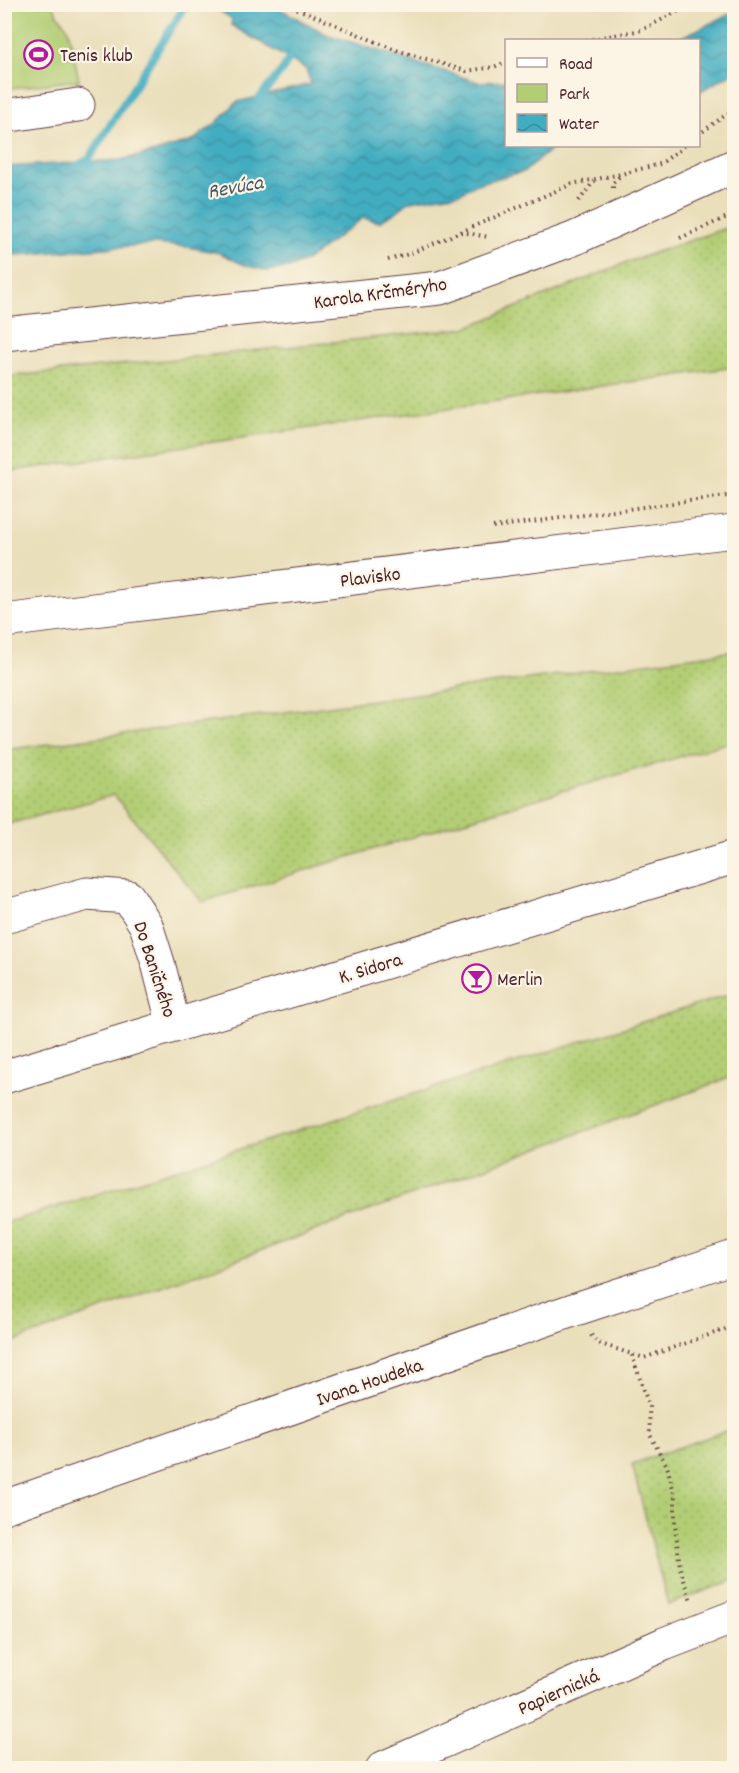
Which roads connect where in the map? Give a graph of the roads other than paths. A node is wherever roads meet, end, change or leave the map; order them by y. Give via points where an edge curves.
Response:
1 (78, 105) dead end
2 (4, 116) edge
3 (735, 166) edge
4 (4, 334) edge
5 (735, 531) edge
6 (4, 621) edge
7 (735, 857) edge
8 (4, 917) edge
9 (174, 1026) junction
10 (4, 1077) edge
11 (735, 1257) edge
12 (4, 1507) edge
13 (735, 1617) edge
14 (383, 1768) edge

1 - 2 street
3 - 4 street, Karola Krčméryho via 573,239 440,288
5 - 6 street, Plavisko
7 - 9 street, K. Sidora
8 - 9 street, Do Baničného via 87,894 128,897 146,925
9 - 10 street, K. Sidora
11 - 12 street, Ivana Houdeka
13 - 14 street, Papiernická via 664,1644

